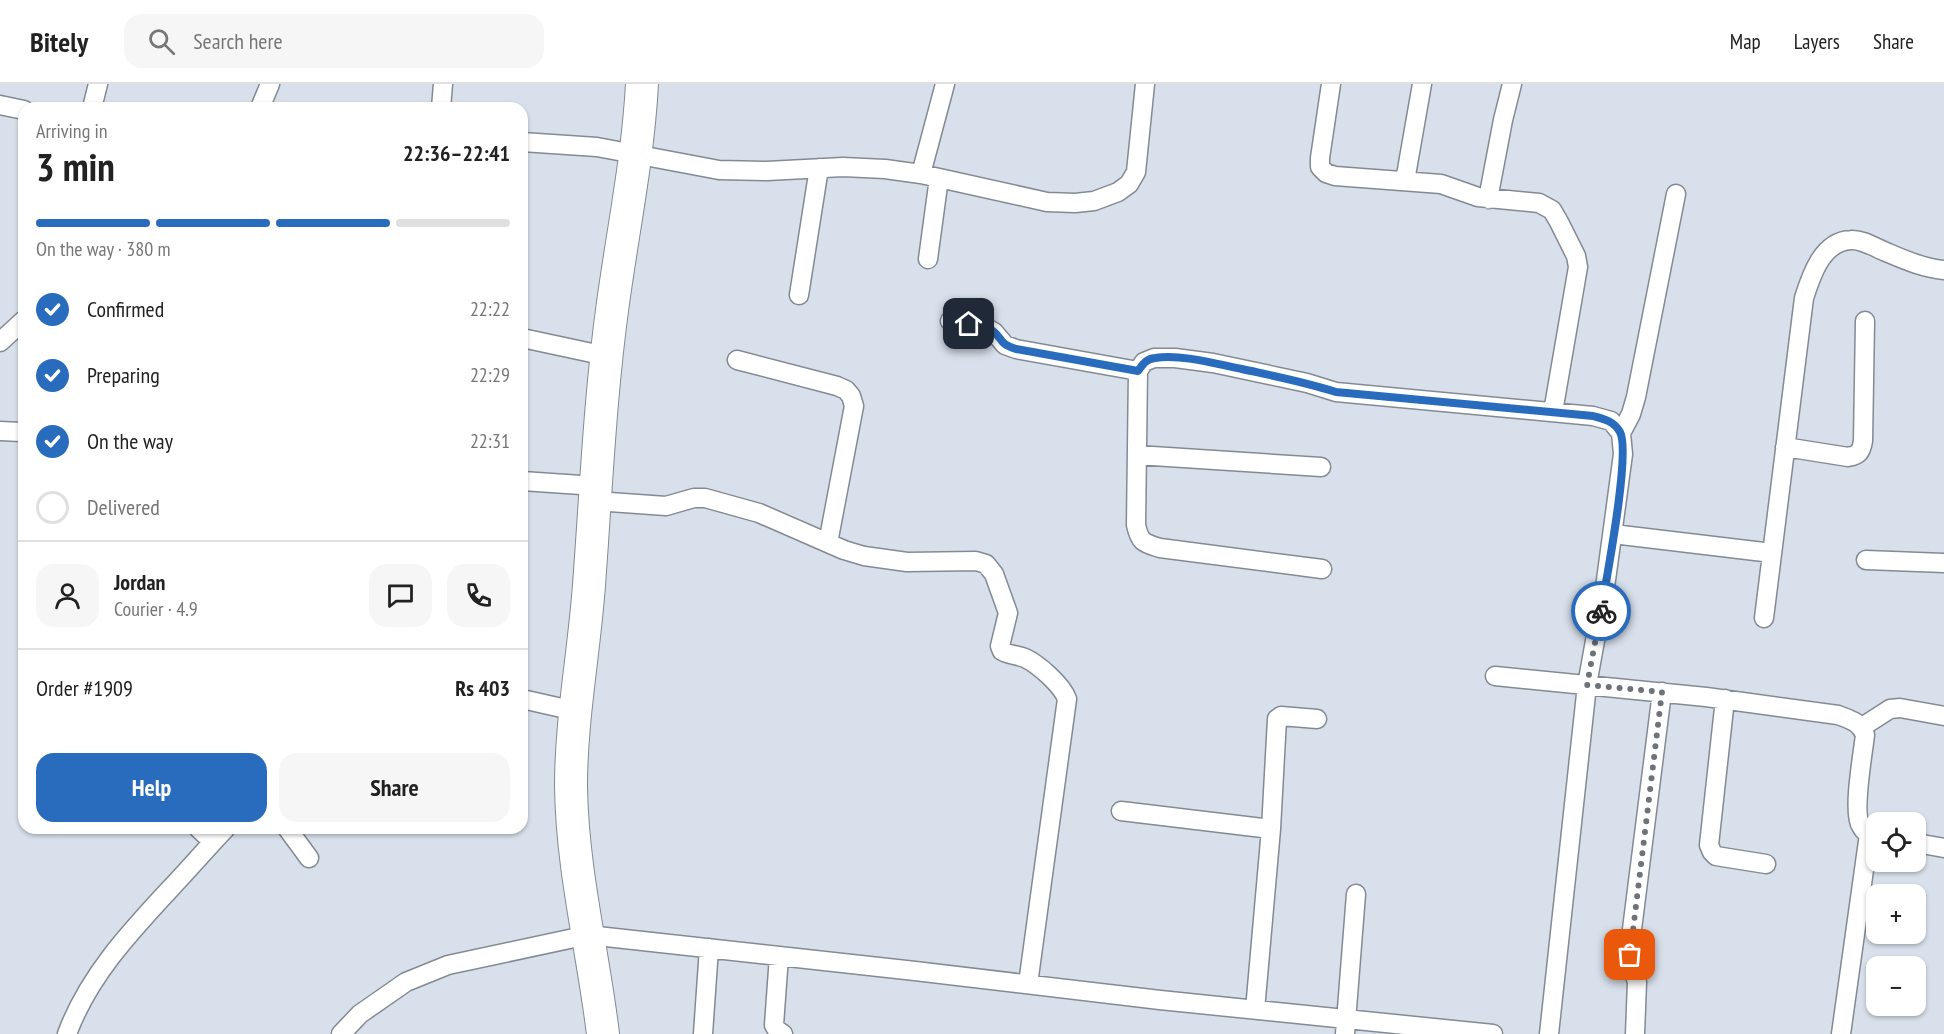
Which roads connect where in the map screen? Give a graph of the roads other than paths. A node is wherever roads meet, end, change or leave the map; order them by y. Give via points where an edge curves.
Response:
1 (98, 84) edge
2 (270, 84) edge
3 (443, 84) edge
4 (642, 84) edge
5 (945, 84) edge
6 (1144, 84) edge
7 (1331, 84) edge
8 (1422, 84) edge
9 (1512, 84) edge
10 (94, 102) edge
11 (262, 102) edge
12 (442, 102) edge
13 (0, 105) edge
14 (18, 109) edge
15 (528, 142) edge
16 (636, 154) junction
17 (819, 168) junction
18 (930, 176) junction
19 (1404, 181) junction
20 (1676, 194) dead end
21 (1488, 199) junction
22 (928, 259) dead end
23 (1944, 270) edge
24 (799, 294) dead end
25 (950, 321) dead end
26 (1865, 321) dead end
27 (18, 326) edge
28 (528, 339) edge
29 (0, 342) edge
30 (606, 356) junction
31 (737, 360) dead end
32 (1138, 371) junction
33 (1553, 412) junction
34 (0, 431) edge
35 (18, 432) edge
36 (1621, 433) junction
37 (1785, 447) junction
38 (1137, 455) junction
39 (1321, 467) dead end
40 (528, 482) edge
41 (596, 493) junction
42 (1613, 534) junction
43 (828, 543) junction
44 (1772, 554) junction
45 (1866, 560) dead end
46 (1944, 563) edge
47 (1322, 569) dead end
48 (1764, 618) dead end
49 (1495, 676) dead end
50 (1587, 685) junction
51 (1662, 692) junction
52 (1725, 699) junction
53 (528, 700) edge
54 (575, 711) junction
55 (1944, 716) edge
56 (1317, 719) dead end
57 (1862, 727) junction
58 (1121, 811) dead end
59 (1271, 829) junction
60 (1866, 830) edge
61 (204, 834) edge
62 (220, 834) edge
63 (291, 834) edge
64 (213, 842) junction
65 (1926, 845) edge
66 (1944, 848) edge
67 (309, 858) dead end
68 (1766, 864) dead end
69 (1867, 872) edge
70 (1356, 894) dead end
71 (588, 935) junction
72 (709, 948) junction
73 (779, 956) junction
74 (1028, 984) junction
75 (1255, 1010) junction
76 (1346, 1027) edge
77 (67, 1034) edge
78 (341, 1034) edge
79 (603, 1034) edge
80 (703, 1034) edge
81 (783, 1034) edge
82 (1493, 1034) edge
83 (1549, 1034) edge
84 (1635, 1034) edge
85 (1841, 1034) edge

1 - 10 street
2 - 11 street
3 - 12 street
4 - 16 highway
5 - 18 street
6 - 18 street via 1136,172 1118,192 1094,201 1047,202
7 - 19 street via 1320,167 1335,176
8 - 19 street
9 - 21 street
13 - 14 street
15 - 16 street
16 - 17 street via 719,170
16 - 30 highway
17 - 18 street via 885,169
17 - 24 street
18 - 22 street
19 - 21 street via 1441,184
20 - 36 street via 1636,397
21 - 33 street via 1539,203 1552,210 1576,256 1578,267
23 - 37 street via 1927,268 1852,240 1839,242 1818,262 1804,298
25 - 32 street via 987,328 1005,345 1016,349
26 - 37 street via 1861,451 1848,457
27 - 29 street
28 - 30 street
30 - 41 highway
31 - 43 street via 837,386 851,396 851,426
32 - 33 street via 1144,362 1154,358 1175,358 1336,392
32 - 38 street
33 - 36 street via 1611,421
34 - 35 street
36 - 42 street via 1623,454
37 - 44 street
38 - 39 street
38 - 47 street via 1136,525 1138,537 1144,543
40 - 41 street
41 - 43 street via 666,506 705,498 759,513
41 - 54 highway
42 - 44 street
42 - 50 street
43 - 74 street via 885,560 986,564 994,574 1008,613 1002,651 1027,659 1065,692
44 - 48 street
45 - 46 street
49 - 50 street
50 - 51 street
50 - 83 street
51 - 52 street
51 - 84 street via 1630,945 1637,982
52 - 57 street via 1838,715
52 - 68 street via 1709,845 1716,855
53 - 54 street
54 - 71 highway via 573,829
55 - 57 street via 1890,709
56 - 59 street via 1286,715 1277,720
57 - 60 street via 1865,735 1857,811 1860,826
58 - 59 street
59 - 75 street
61 - 64 street
62 - 64 street
63 - 67 street
64 - 77 street via 118,946 75,1013
65 - 66 street
69 - 85 street
70 - 76 street
71 - 72 street
71 - 78 street via 448,965 405,982 360,1014
71 - 79 highway
72 - 73 street
72 - 80 street
73 - 74 street
73 - 81 street via 774,1024
74 - 75 street
75 - 76 street
76 - 82 street

